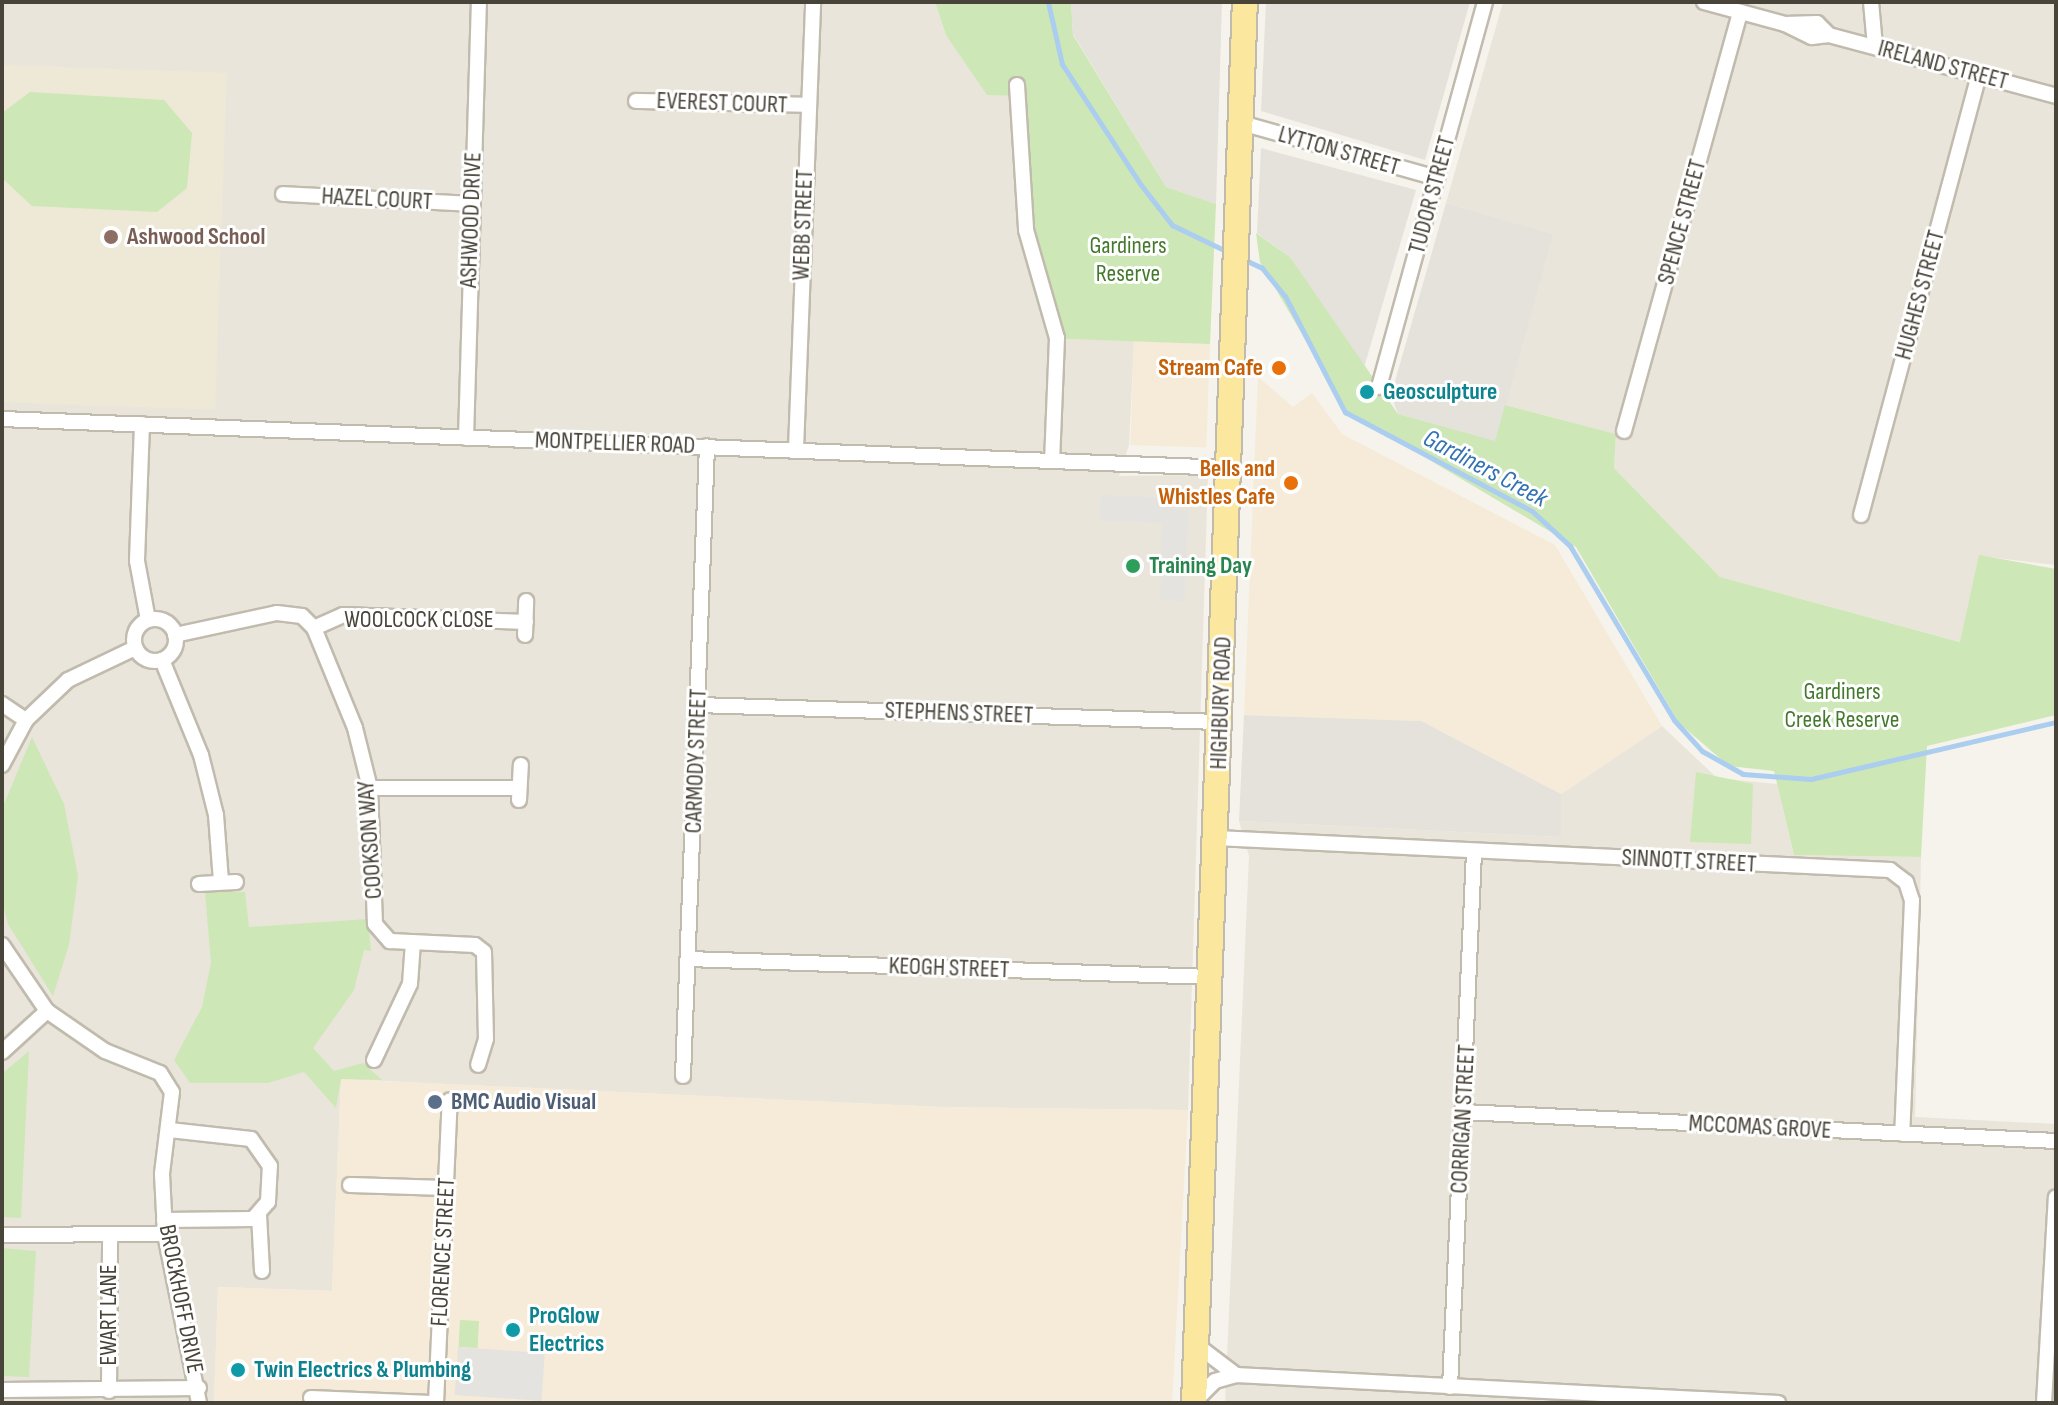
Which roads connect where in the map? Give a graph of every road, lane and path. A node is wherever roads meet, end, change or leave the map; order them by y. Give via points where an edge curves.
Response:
1 (479, 2) edge
2 (813, 2) edge
3 (1245, 2) edge
4 (1485, 2) edge
5 (1704, 2) edge
6 (1871, 2) edge
7 (1740, 12) junction
8 (1875, 46) junction
9 (1979, 76) junction
10 (1017, 85) dead end
11 (2056, 96) edge
12 (636, 101) dead end
13 (808, 105) junction
14 (1241, 123) junction
15 (1437, 178) junction
16 (283, 194) dead end
17 (471, 204) junction
18 (1379, 387) dead end
19 (2, 419) edge
20 (142, 424) junction
21 (1624, 431) dead end
22 (466, 438) junction
23 (707, 446) junction
24 (796, 449) junction
25 (1052, 460) junction
26 (1228, 468) junction
27 (1861, 515) dead end
28 (526, 601) dead end
29 (148, 620) junction
30 (314, 628) junction
31 (175, 635) junction
32 (135, 648) junction
33 (162, 660) junction
34 (2, 704) edge
35 (698, 705) junction
36 (26, 720) junction
37 (1220, 722) junction
38 (2, 765) edge
39 (521, 765) dead end
40 (370, 788) junction
41 (1216, 838) junction
42 (1474, 852) junction
43 (199, 884) dead end
44 (413, 942) junction
45 (2, 945) edge
46 (688, 959) junction
47 (1211, 977) junction
48 (47, 1011) junction
49 (2, 1052) edge
50 (374, 1060) dead end
51 (476, 1066) dead end
52 (683, 1076) dead end
53 (450, 1100) dead end
54 (1463, 1112) junction
55 (169, 1130) junction
56 (1902, 1134) junction
57 (2056, 1141) edge
58 (350, 1185) dead end
59 (446, 1188) junction
60 (2056, 1197) edge
61 (259, 1215) junction
62 (165, 1227) junction
63 (2, 1235) edge
64 (110, 1239) junction
65 (262, 1271) dead end
66 (1196, 1340) junction
67 (1236, 1375) junction
68 (1450, 1387) junction
69 (2, 1390) edge
70 (109, 1391) junction
71 (199, 1395) edge
72 (27, 1397) edge
73 (311, 1398) dead end
74 (434, 1403) edge
75 (1194, 1403) edge
76 (1778, 1403) edge
77 (2044, 1403) edge

1 - 17 street, ASHWOOD DRIVE
2 - 13 street, WEBB STREET
3 - 14 main road, HIGHBURY ROAD
4 - 15 street, TUDOR STREET
5 - 7 street, IRELAND STREET
6 - 8 street
7 - 8 street, IRELAND STREET via 1812,37 1829,35
7 - 21 street, SPENCE STREET
8 - 9 street, IRELAND STREET
9 - 11 street, IRELAND STREET
9 - 27 street, HUGHES STREET
10 - 25 street via 1026,230 1057,338
12 - 13 street, EVEREST COURT
13 - 24 street, WEBB STREET
14 - 15 street, LYTTON STREET
14 - 26 main road, HIGHBURY ROAD
15 - 18 street, TUDOR STREET
16 - 17 street, HAZEL COURT
17 - 22 street, ASHWOOD DRIVE
19 - 20 street, MONTPELLIER ROAD
20 - 22 street, MONTPELLIER ROAD
20 - 29 street via 137,561
22 - 23 street, MONTPELLIER ROAD
23 - 24 street, MONTPELLIER ROAD
23 - 35 street, CARMODY STREET
24 - 25 street, MONTPELLIER ROAD
25 - 26 street, MONTPELLIER ROAD
26 - 37 main road, HIGHBURY ROAD
28 - 30 street, WOOLCOCK CLOSE via 525,628 343,615
29 - 31 street via 165,622
29 - 32 street via 136,631
30 - 31 street via 302,616 277,613
30 - 40 street, COOKSON WAY via 351,714
31 - 33 street
32 - 33 street via 146,659
32 - 36 street via 68,680
33 - 43 street via 201,755 229,882
34 - 36 street
35 - 37 street, STEPHENS STREET
35 - 46 street, CARMODY STREET
36 - 38 street
37 - 41 main road, HIGHBURY ROAD
39 - 40 street via 519,794
40 - 44 street, COOKSON WAY via 375,924 390,941
41 - 42 street, SINNOTT STREET
41 - 47 main road, HIGHBURY ROAD
42 - 54 street, CORRIGAN STREET
42 - 56 street, SINNOTT STREET via 1890,870 1906,882 1912,900
44 - 50 street via 410,984
44 - 51 street, COOKSON WAY via 484,952 486,1039
45 - 48 street, BROCKHOFF DRIVE
46 - 47 street, KEOGH STREET
46 - 52 street, CARMODY STREET
47 - 66 main road, HIGHBURY ROAD
48 - 49 street
48 - 55 street, BROCKHOFF DRIVE via 105,1051 160,1073 174,1103
53 - 59 street, FLORENCE STREET
54 - 56 street, MCCOMAS GROVE
54 - 68 street, CORRIGAN STREET
55 - 61 street via 261,1143 270,1166 268,1202
55 - 62 street, BROCKHOFF DRIVE
56 - 57 street, MCCOMAS GROVE
58 - 59 street
59 - 74 street, FLORENCE STREET
60 - 77 street
61 - 62 street
61 - 65 street
62 - 64 street
62 - 71 street, BROCKHOFF DRIVE
63 - 64 street
64 - 70 street, EWART LANE
66 - 67 street via 1210,1361
66 - 75 main road, HIGHBURY ROAD
67 - 68 street
67 - 75 street via 1204,1388
68 - 76 street
69 - 72 street
70 - 71 street
70 - 72 street
73 - 74 street

